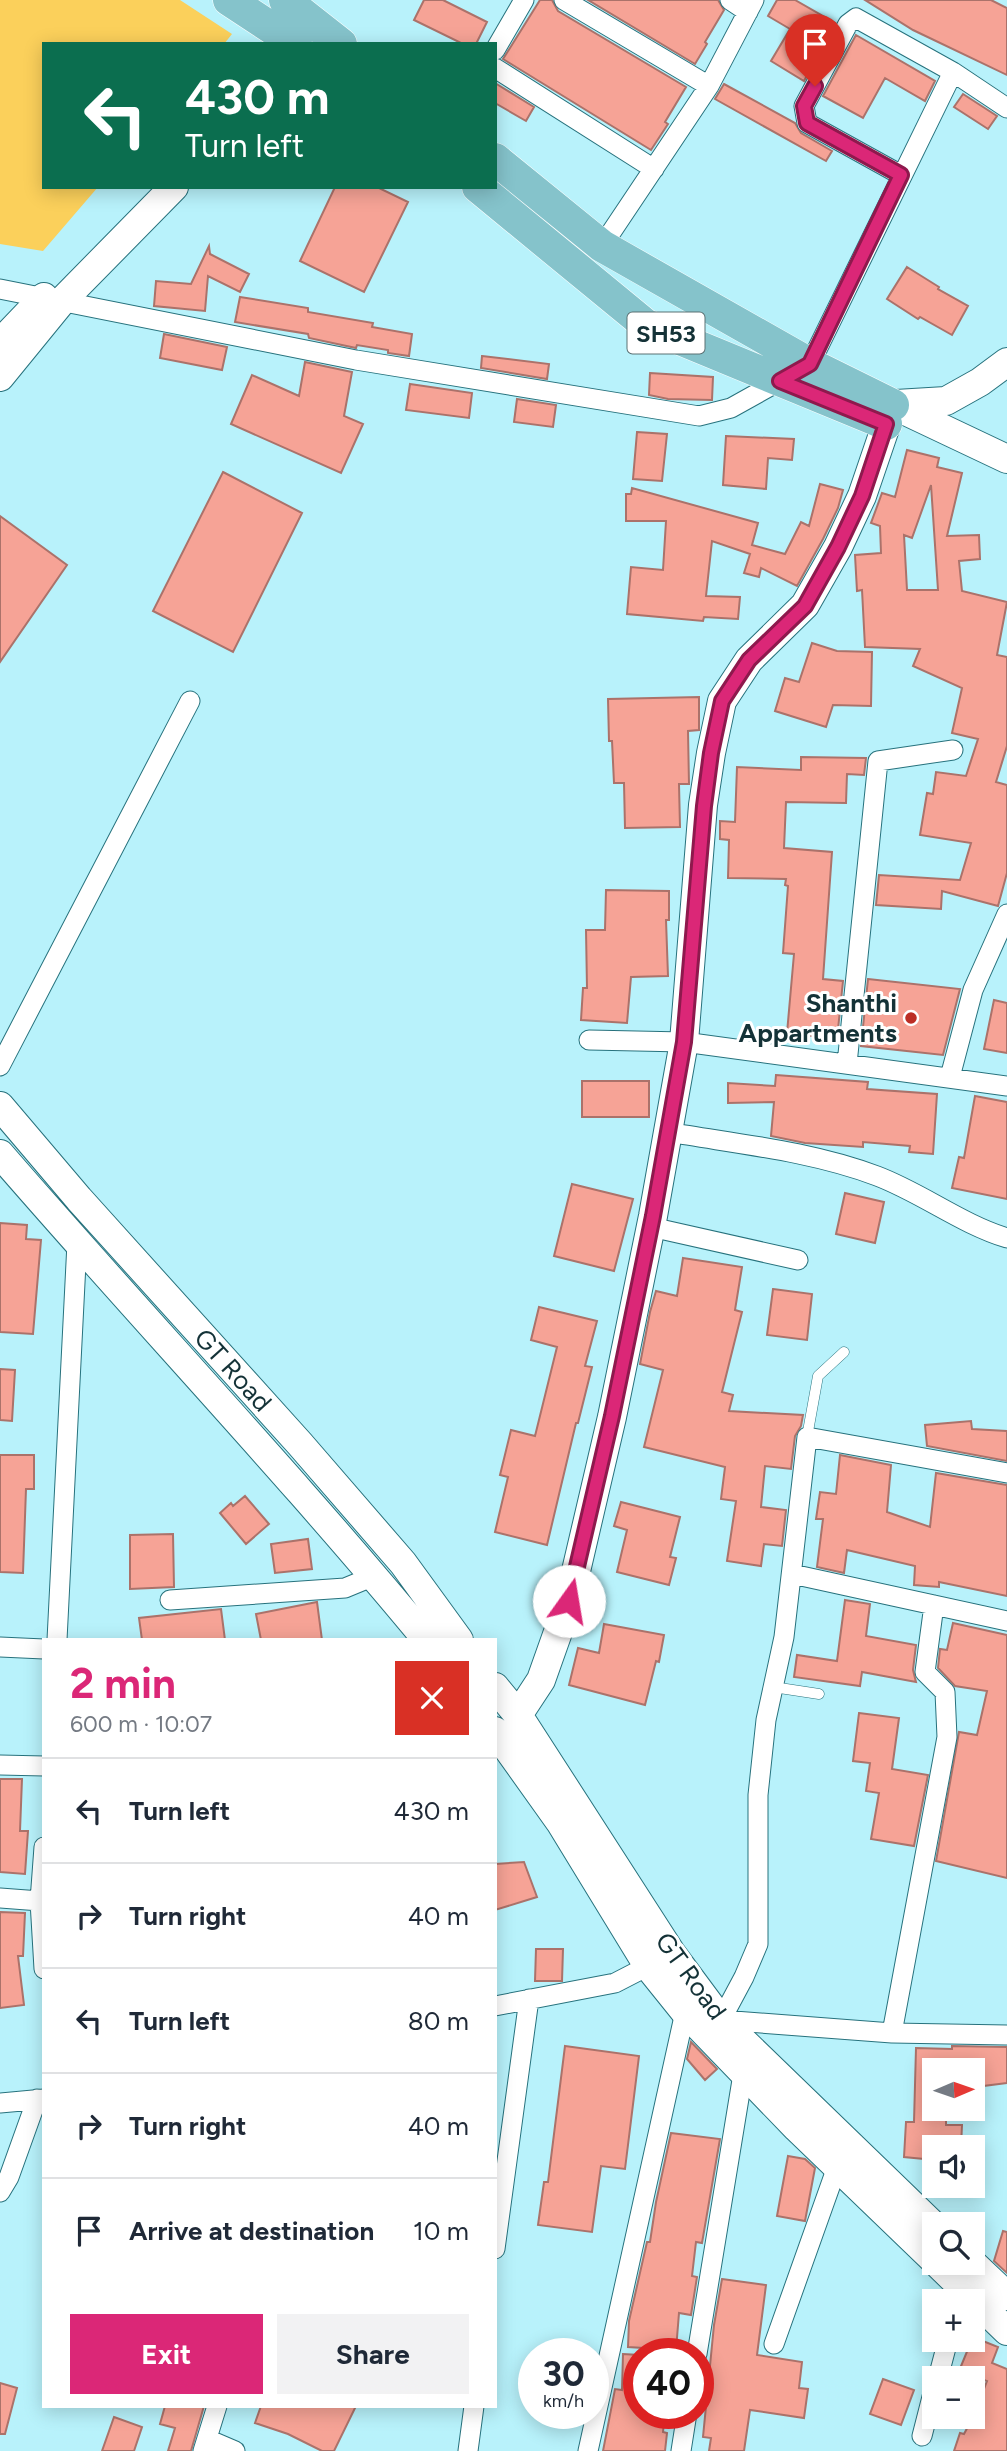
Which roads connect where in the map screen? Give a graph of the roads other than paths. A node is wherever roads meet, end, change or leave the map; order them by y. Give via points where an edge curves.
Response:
1 (229, 0) edge
2 (285, 0) edge
3 (524, 0) edge
4 (564, 0) edge
5 (730, 0) edge
6 (751, 6) edge
7 (309, 38) edge
8 (497, 47) edge
9 (497, 69) edge
10 (953, 72) junction
11 (709, 86) junction
12 (1007, 108) edge
13 (497, 161) edge
14 (654, 169) junction
15 (901, 175) junction
16 (148, 189) edge
17 (172, 189) edge
18 (480, 189) edge
19 (602, 246) junction
20 (0, 289) edge
21 (53, 299) junction
22 (0, 343) edge
23 (1007, 362) edge
24 (810, 364) junction
25 (0, 377) edge
26 (780, 381) junction
27 (890, 414) junction
28 (1007, 459) edge
29 (190, 701) dead end
30 (953, 750) dead end
31 (1007, 914) edge
32 (589, 1040) dead end
33 (684, 1042) junction
34 (847, 1063) junction
35 (0, 1066) edge
36 (950, 1077) junction
37 (1007, 1086) edge
38 (0, 1106) edge
39 (668, 1132) junction
40 (0, 1154) edge
41 (651, 1227) junction
42 (1007, 1238) edge
43 (76, 1243) junction
44 (798, 1259) dead end
45 (844, 1352) dead end
46 (807, 1437) junction
47 (1007, 1473) edge
48 (792, 1574) junction
49 (374, 1576) junction
50 (170, 1600) dead end
51 (934, 1605) junction
52 (1007, 1621) edge
53 (57, 1638) edge
54 (425, 1638) edge
55 (458, 1638) edge
56 (0, 1647) edge
57 (42, 1649) edge
58 (774, 1687) junction
59 (497, 1693) edge
60 (819, 1694) dead end
61 (506, 1723) edge
62 (0, 1765) edge
63 (42, 1766) edge
64 (42, 1874) edge
65 (0, 1898) edge
66 (40, 1901) junction
67 (42, 1935) edge
68 (648, 1966) junction
69 (529, 1999) junction
70 (497, 2006) edge
71 (685, 2011) junction
72 (721, 2020) junction
73 (892, 2033) junction
74 (1007, 2035) edge
75 (743, 2074) junction
76 (40, 2099) edge
77 (0, 2103) edge
78 (838, 2167) junction
79 (0, 2192) edge
80 (922, 2214) edge
81 (497, 2234) edge
82 (922, 2248) edge
83 (964, 2284) edge
84 (1007, 2296) edge
85 (1007, 2331) edge
86 (700, 2338) edge
87 (774, 2344) dead end
88 (217, 2408) edge
89 (474, 2408) edge
90 (684, 2429) edge
91 (924, 2429) edge
92 (922, 2436) dead end
93 (205, 2445) edge
94 (235, 2451) edge
95 (468, 2451) edge
96 (588, 2451) edge
97 (681, 2451) edge

1 - 7 main road
2 - 7 main road
3 - 8 street
4 - 11 street
5 - 6 street
6 - 11 street
9 - 14 street
10 - 12 street
10 - 15 street
10 - 15 street via 856,18 848,24 804,106 807,123
11 - 14 street
13 - 19 main road, SH53
14 - 19 street
15 - 24 street
16 - 21 main road
17 - 21 main road
18 - 26 main road, SH53 via 646,325
19 - 24 main road, SH53
20 - 21 street
21 - 22 main road
21 - 25 main road
21 - 26 street via 356,360 699,416 731,408
23 - 27 main road via 946,401
24 - 26 street
24 - 27 main road, SH53
26 - 27 main road, SH53
27 - 28 main road
27 - 33 main road via 862,496 805,606 749,660 722,701 704,806
29 - 35 street
30 - 34 street via 878,761
31 - 36 street via 973,990
32 - 33 street
33 - 34 street
33 - 39 main road
34 - 36 street
36 - 37 street
38 - 55 main road, GT Road via 394,1553
39 - 41 main road
39 - 42 street via 812,1157 878,1176 984,1231
40 - 43 main road
41 - 44 street
41 - 61 main road via 569,1601 541,1680
43 - 49 main road
43 - 53 street
45 - 46 lane via 818,1376
46 - 47 street
46 - 48 street
48 - 51 street
48 - 58 street
49 - 50 street via 345,1588
49 - 54 main road
51 - 52 street
51 - 73 street via 925,1672 945,1692 947,1737
56 - 57 street
58 - 60 lane
58 - 72 street via 758,1795 758,1944
59 - 61 main road, GT Road
61 - 68 main road
61 - 72 main road, GT Road
62 - 63 street
64 - 66 street
65 - 66 street
66 - 67 street
68 - 69 street via 615,1983
68 - 71 main road
69 - 70 street
69 - 81 street
71 - 75 main road
71 - 96 street
72 - 73 street
72 - 80 main road, GT Road
73 - 74 street
75 - 78 main road
75 - 86 street
76 - 77 street
76 - 79 street
78 - 82 main road
78 - 87 street
83 - 84 main road
83 - 85 main road
88 - 93 street
89 - 95 street
90 - 97 street
91 - 92 street
93 - 94 street

